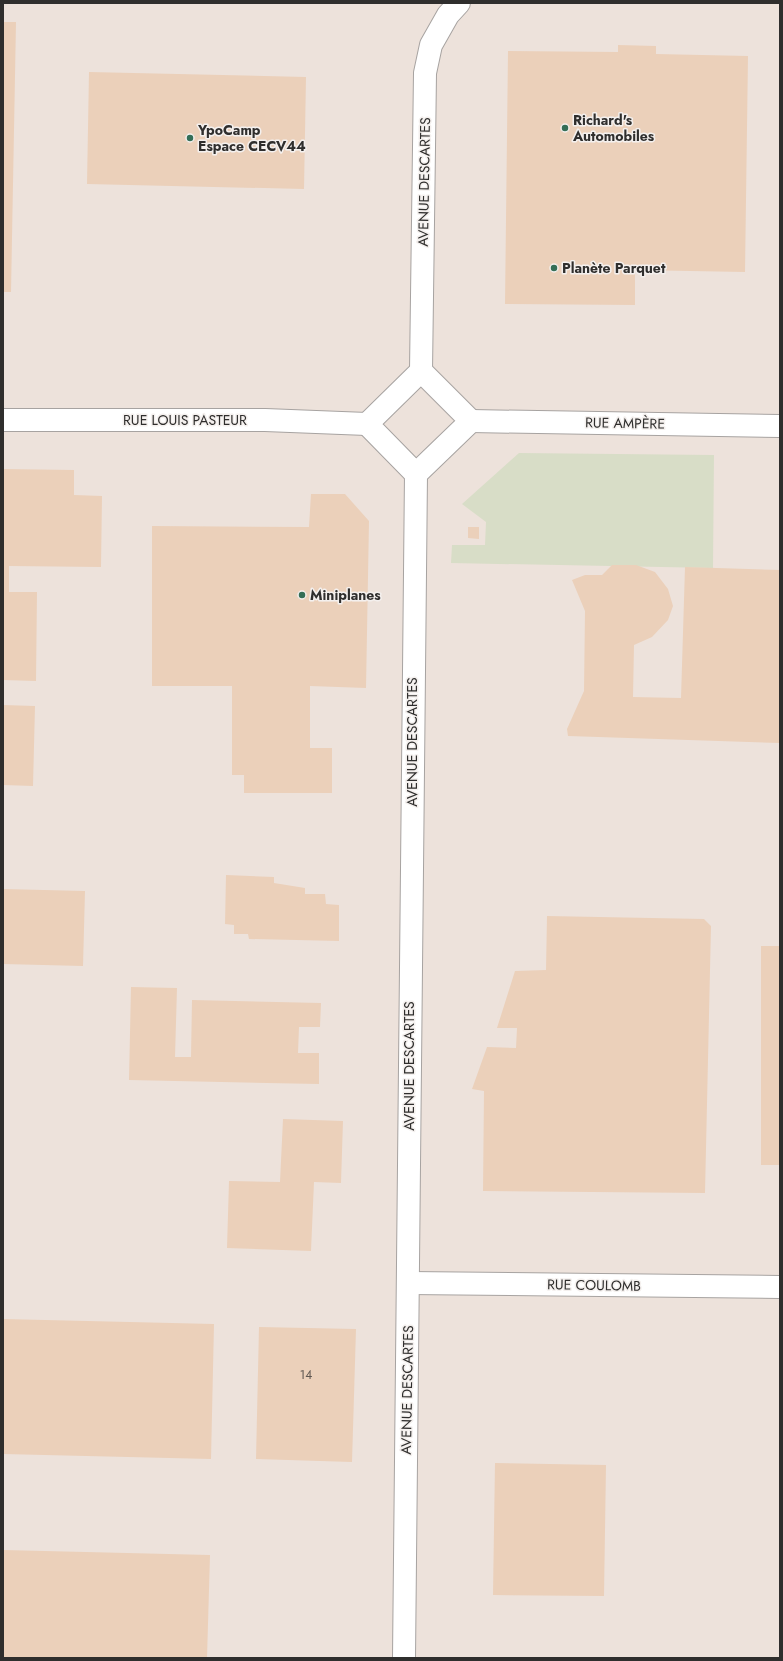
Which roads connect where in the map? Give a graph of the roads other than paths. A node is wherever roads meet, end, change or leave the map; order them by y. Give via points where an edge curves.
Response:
1 (459, 3) edge
2 (421, 370) junction
3 (3, 420) edge
4 (470, 421) junction
5 (367, 424) junction
6 (780, 426) edge
7 (416, 474) junction
8 (408, 1283) junction
9 (780, 1287) edge
10 (404, 1658) edge

1 - 2 street, AVENUE DESCARTES via 448,15 431,45 426,73
2 - 4 street
2 - 5 street
3 - 5 street, RUE LOUIS PASTEUR via 265,420
4 - 6 street, RUE AMPÈRE
4 - 7 street
5 - 7 street
7 - 8 street, AVENUE DESCARTES
8 - 9 street, RUE COULOMB
8 - 10 street, AVENUE DESCARTES

